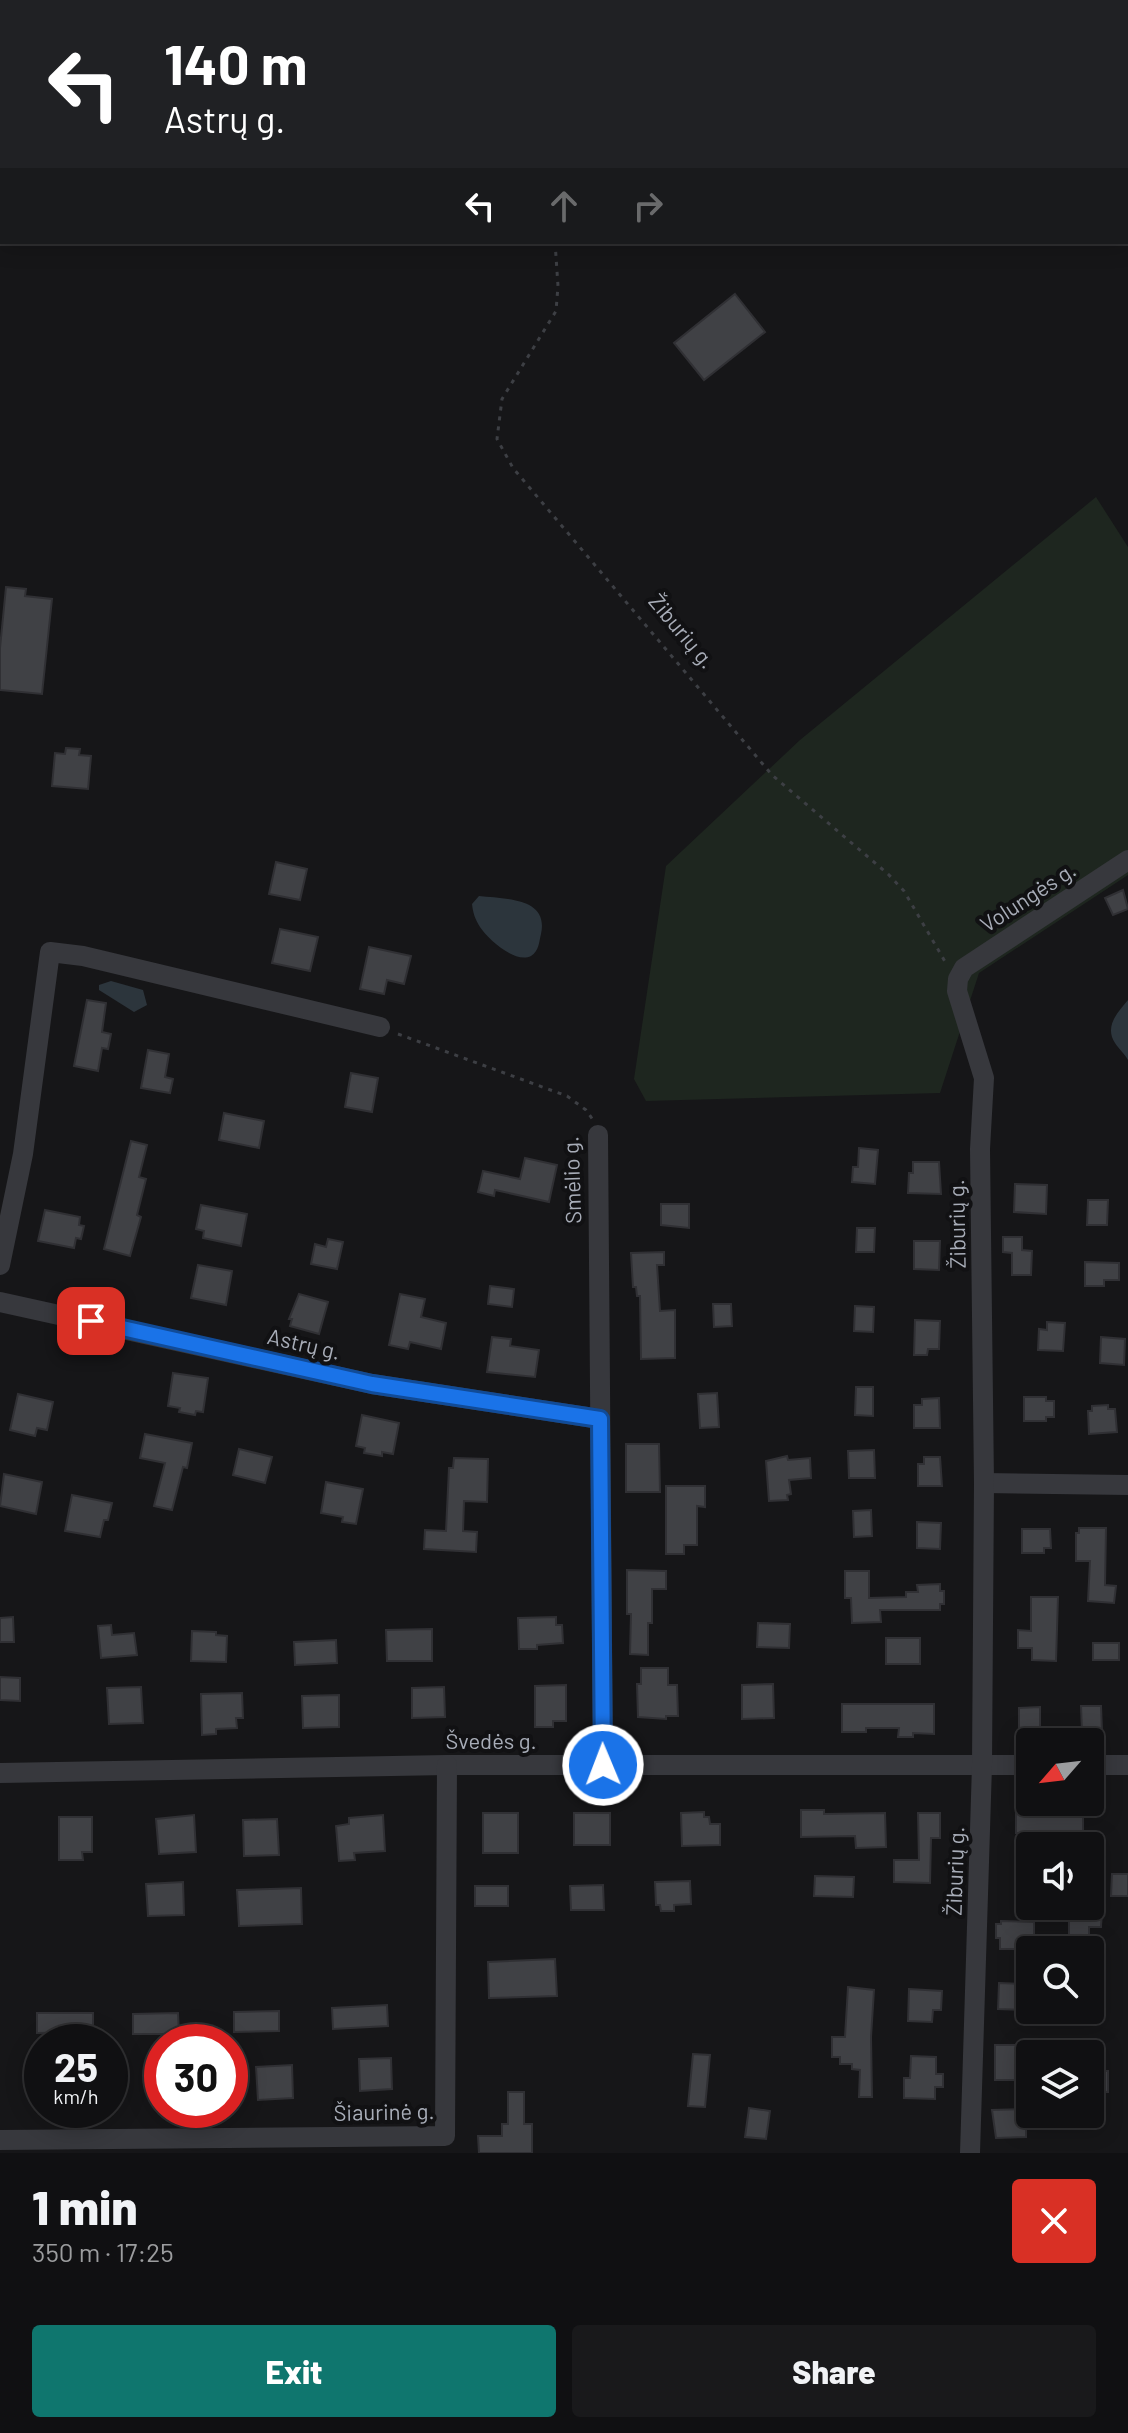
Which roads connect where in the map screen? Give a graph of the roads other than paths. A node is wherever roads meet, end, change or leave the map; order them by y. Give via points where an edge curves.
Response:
1 (1128, 860) edge
2 (958, 979) joint
3 (380, 1027) road end
4 (598, 1135) road end
5 (0, 1265) edge
6 (0, 1302) edge
7 (600, 1419) junction
8 (984, 1483) junction
9 (1128, 1485) edge
10 (447, 1765) junction
11 (603, 1765) junction
12 (982, 1765) junction
13 (1016, 1765) edge
14 (1104, 1765) edge
15 (1128, 1765) edge
16 (0, 1773) edge
17 (0, 2140) edge
18 (970, 2153) edge

1 - 2 street, Volungės g. via 964,968
2 - 8 street, Žiburių g. via 960,1008 984,1078
3 - 5 street via 50,952 22,1163
4 - 7 street, Smėlio g.
6 - 7 street, Astrų g. via 372,1384
7 - 11 street, Smėlio g.
8 - 9 street
8 - 12 street, Žiburių g.
10 - 11 street, Švedės g.
10 - 16 street, Švedės g.
10 - 17 street, Šiaurinė g. via 445,2136
11 - 12 street, Švedės g.
12 - 13 street, Švedės g.
12 - 18 street, Žiburių g.
14 - 15 street

